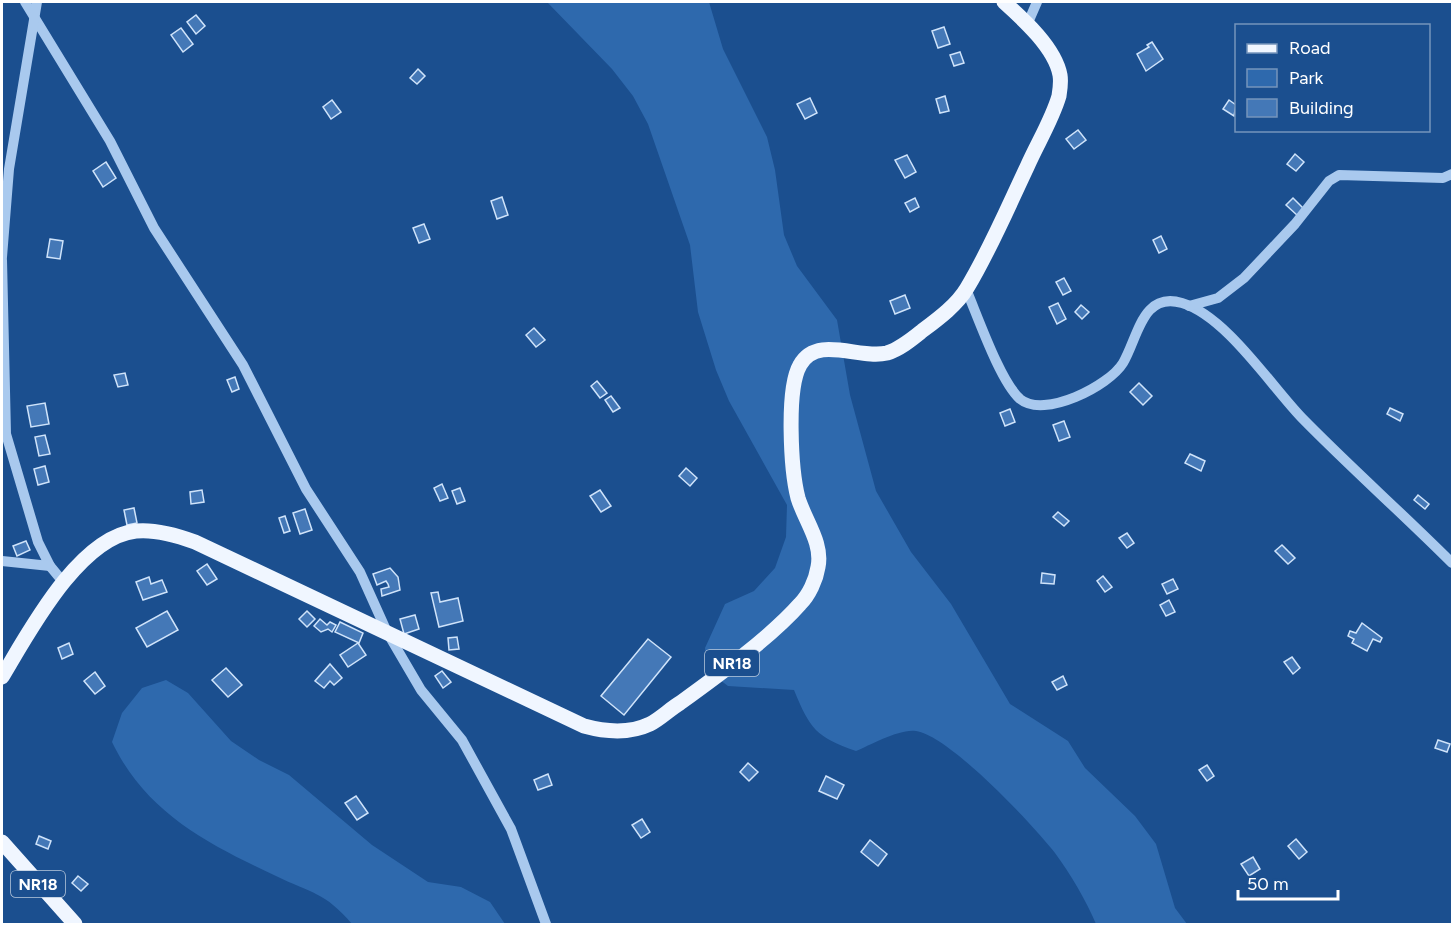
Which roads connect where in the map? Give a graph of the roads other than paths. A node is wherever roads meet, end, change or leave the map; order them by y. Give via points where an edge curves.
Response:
1 (25, 2) edge
2 (37, 2) edge
3 (1004, 2) edge
4 (1037, 2) edge
5 (35, 18) junction
6 (1027, 24) junction
7 (1452, 174) edge
8 (2, 259) edge
9 (966, 290) junction
10 (1189, 306) junction
11 (2, 561) edge
12 (1452, 563) edge
13 (50, 566) junction
14 (64, 583) junction
15 (387, 632) junction
16 (2, 677) edge
17 (2, 842) edge
18 (75, 924) edge
19 (546, 924) edge

1 - 5 street
2 - 5 street
3 - 6 main road, NR18
4 - 6 street
5 - 8 street via 9,169
5 - 15 street via 110,141 154,228 243,365 306,489 360,572
6 - 9 main road, NR18 via 1057,62 1061,78 1059,95
7 - 10 street via 1443,178 1339,175 1329,181 1245,278 1218,298
8 - 13 street via 6,434 38,542
9 - 10 street via 1005,378 1019,398 1040,407 1065,401 1104,382 1123,364 1146,313 1161,302
9 - 15 main road, NR18 via 924,330 887,353 870,355 833,349 805,358 794,380 791,411 798,498 818,548 818,567 811,589 801,604 761,639 650,724 605,731 584,726
10 - 12 street via 1200,311 1257,364 1300,417
11 - 13 street
13 - 14 street
14 - 15 main road, NR18 via 100,544 133,531 150,530 195,542
14 - 16 main road, NR18
15 - 19 street via 421,690 462,740 512,829
17 - 18 main road, NR18

